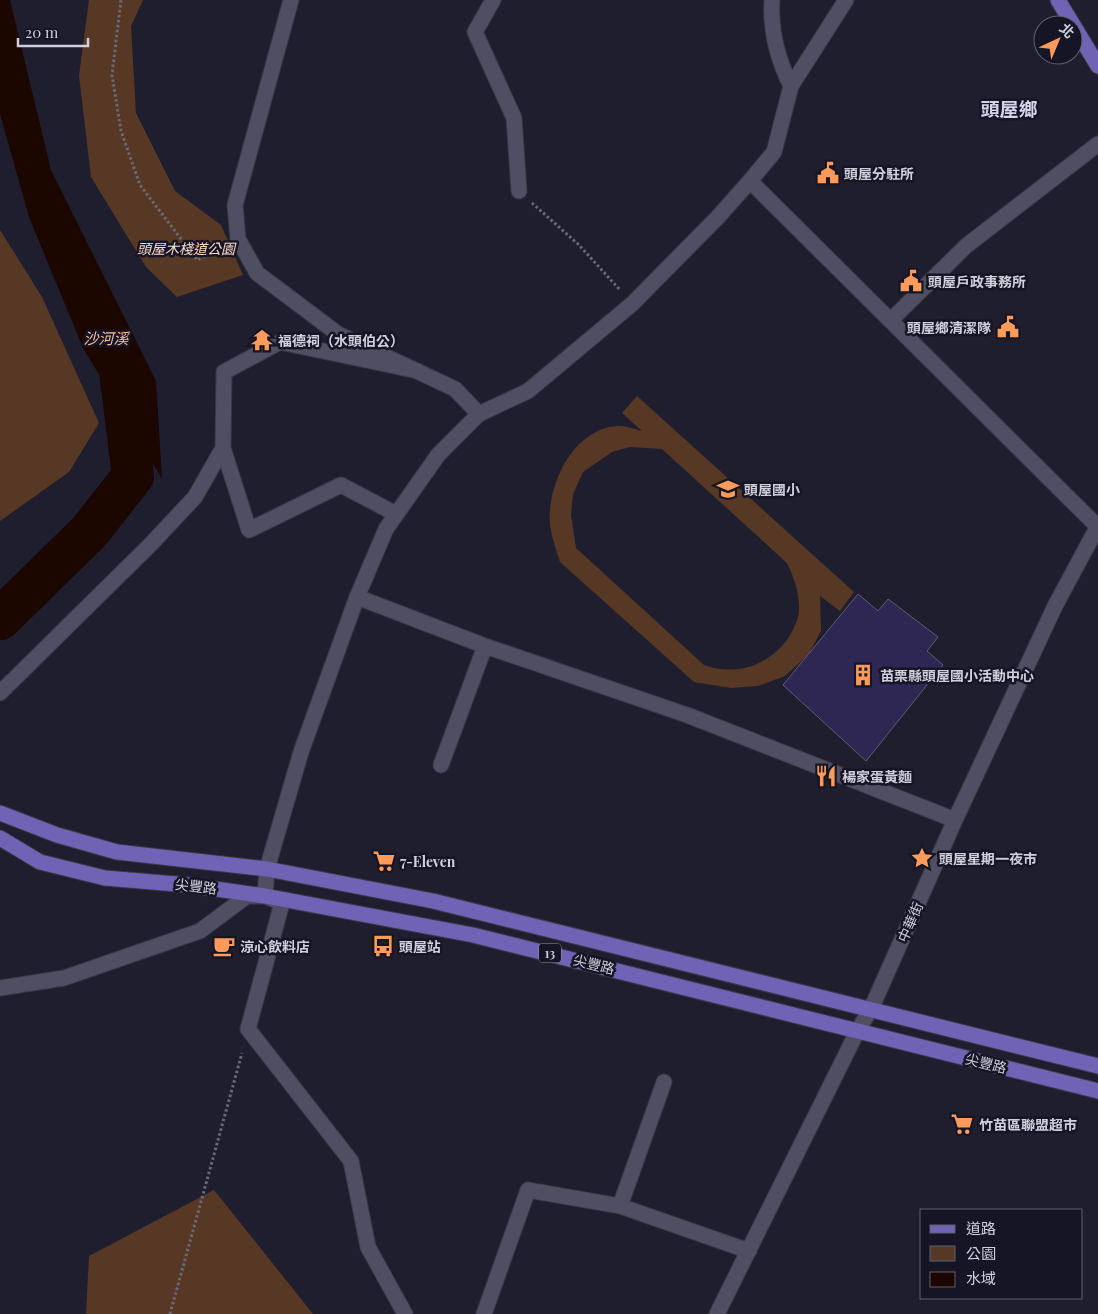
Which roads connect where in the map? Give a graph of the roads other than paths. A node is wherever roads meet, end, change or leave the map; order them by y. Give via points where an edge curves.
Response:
1 (291, 0) edge
2 (493, 0) edge
3 (772, 0) edge
4 (846, 0) edge
5 (1058, 0) edge
6 (1098, 66) edge
7 (791, 86) junction
8 (1098, 144) edge
9 (750, 181) junction
10 (519, 190) road end
11 (891, 320) junction
12 (418, 371) junction
13 (479, 414) junction
14 (224, 448) junction
15 (396, 514) junction
16 (1098, 526) edge
17 (357, 597) junction
18 (485, 646) junction
19 (0, 693) edge
20 (441, 765) dead end
21 (0, 813) edge
22 (955, 820) junction
23 (0, 838) edge
24 (267, 869) junction
25 (265, 896) junction
26 (0, 988) edge
27 (872, 1009) junction
28 (858, 1030) junction
29 (1098, 1066) edge
30 (664, 1082) dead end
31 (1098, 1091) edge
32 (620, 1206) junction
33 (749, 1251) junction
34 (405, 1314) edge
35 (484, 1314) edge
36 (717, 1314) edge

1 - 12 street via 234,205 238,239 258,273 338,334
2 - 10 street via 475,32 514,118
3 - 7 street via 771,22 779,61
4 - 7 street
5 - 6 main road
7 - 9 street via 774,152
8 - 11 street via 966,246
9 - 11 street
9 - 13 street via 632,304 528,391
11 - 16 street
12 - 13 street via 455,389
12 - 14 street via 280,342 224,372
13 - 15 street via 438,455
14 - 15 street via 249,530 341,485
14 - 19 street via 195,497
15 - 17 street via 386,529
16 - 22 street, 中華街 via 1055,606
17 - 18 street
17 - 24 street via 302,752
18 - 20 street
18 - 22 street via 687,715
21 - 24 main road, 尖豐路 / 13 via 57,835 117,852
22 - 27 street, 中華街
23 - 25 main road, 尖豐路 / 13 via 40,862 105,878 188,884
24 - 25 street
24 - 27 main road, 尖豐路 / 13 via 433,901
25 - 26 street via 247,896 200,931 64,978
25 - 28 main road, 尖豐路 / 13 via 473,935
25 - 34 street via 282,903 248,1029 351,1161 368,1247
27 - 28 street, 中華街
27 - 29 main road, 尖豐路 / 13
28 - 31 main road, 尖豐路 / 13
28 - 33 street, 中華街
30 - 32 street
32 - 33 street
32 - 35 street via 528,1190
33 - 36 street, 中華街

